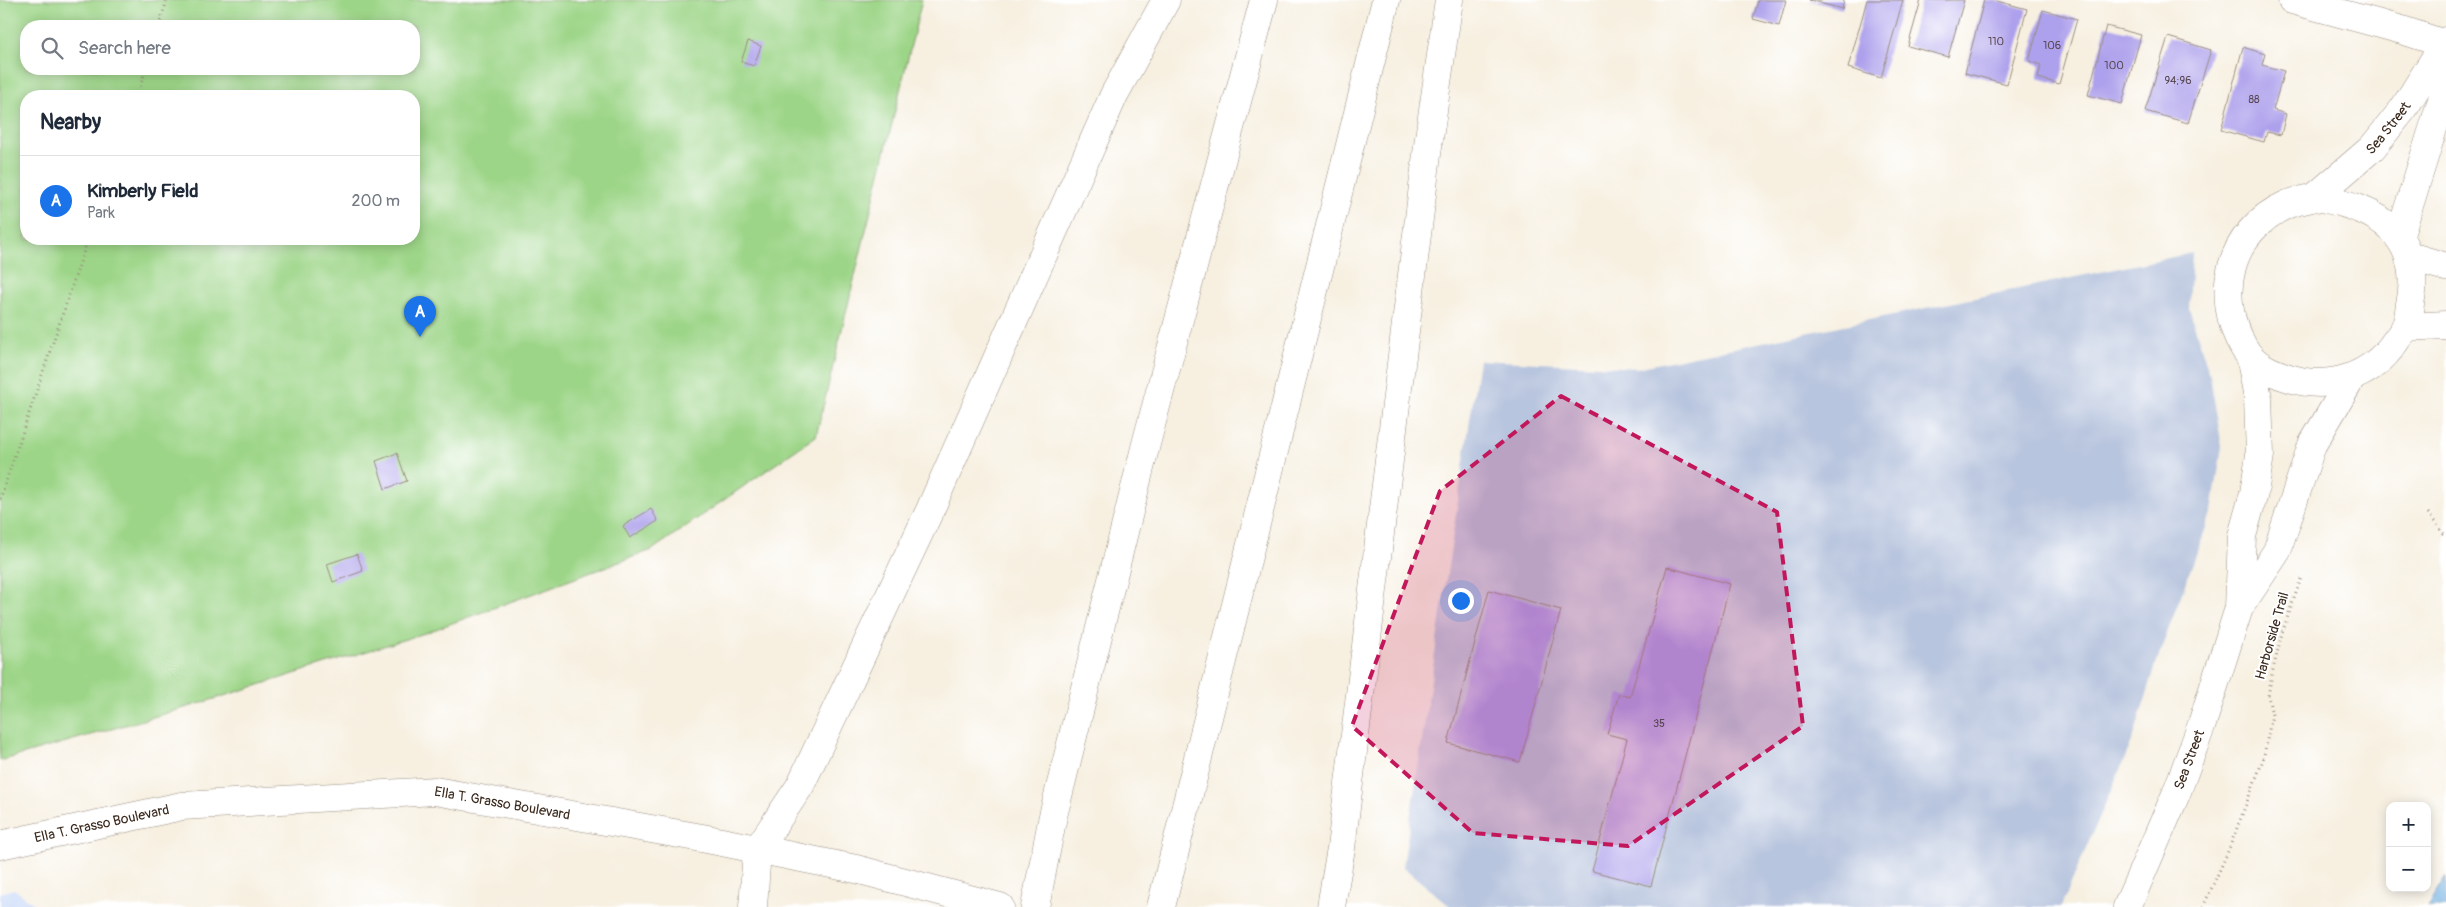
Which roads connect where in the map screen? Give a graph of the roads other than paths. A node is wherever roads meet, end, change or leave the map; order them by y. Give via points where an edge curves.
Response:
1 (1166, 0) edge
2 (1264, 0) edge
3 (1386, 0) edge
4 (1449, 0) edge
5 (2292, 0) edge
6 (2445, 42) edge
7 (2315, 197) junction
8 (2404, 247) junction
9 (2446, 267) edge
10 (2446, 325) edge
11 (2405, 327) junction
12 (2251, 360) junction
13 (2350, 379) junction
14 (2239, 608) junction
15 (0, 845) edge
16 (757, 850) junction
17 (753, 907) edge
18 (1000, 907) edge
19 (1035, 907) edge
20 (1160, 907) edge
21 (1331, 907) edge
22 (2127, 907) edge

1 - 16 main road via 1110,103 930,510 800,786
2 - 19 main road via 1146,444 1053,816
3 - 20 main road
4 - 21 main road
5 - 6 main road
6 - 7 main road, Sea Street via 2404,108 2372,148
6 - 8 main road via 2445,90
7 - 8 main road via 2360,208 2377,218
7 - 12 main road via 2286,204 2253,227 2232,261 2227,299 2236,335
8 - 9 main road
8 - 11 main road via 2414,290
10 - 11 main road
11 - 13 main road via 2388,353 2370,369
12 - 13 main road via 2296,380 2320,383
12 - 14 main road, Sea Street via 2258,398 2260,455 2242,536
13 - 14 main road, Sea Street via 2312,445 2277,550
14 - 22 main road, Sea Street via 2176,794
15 - 16 main road, Ella T. Grasso Boulevard via 182,806 435,791
16 - 17 main road
16 - 18 main road, Ella T. Grasso Boulevard via 856,870

